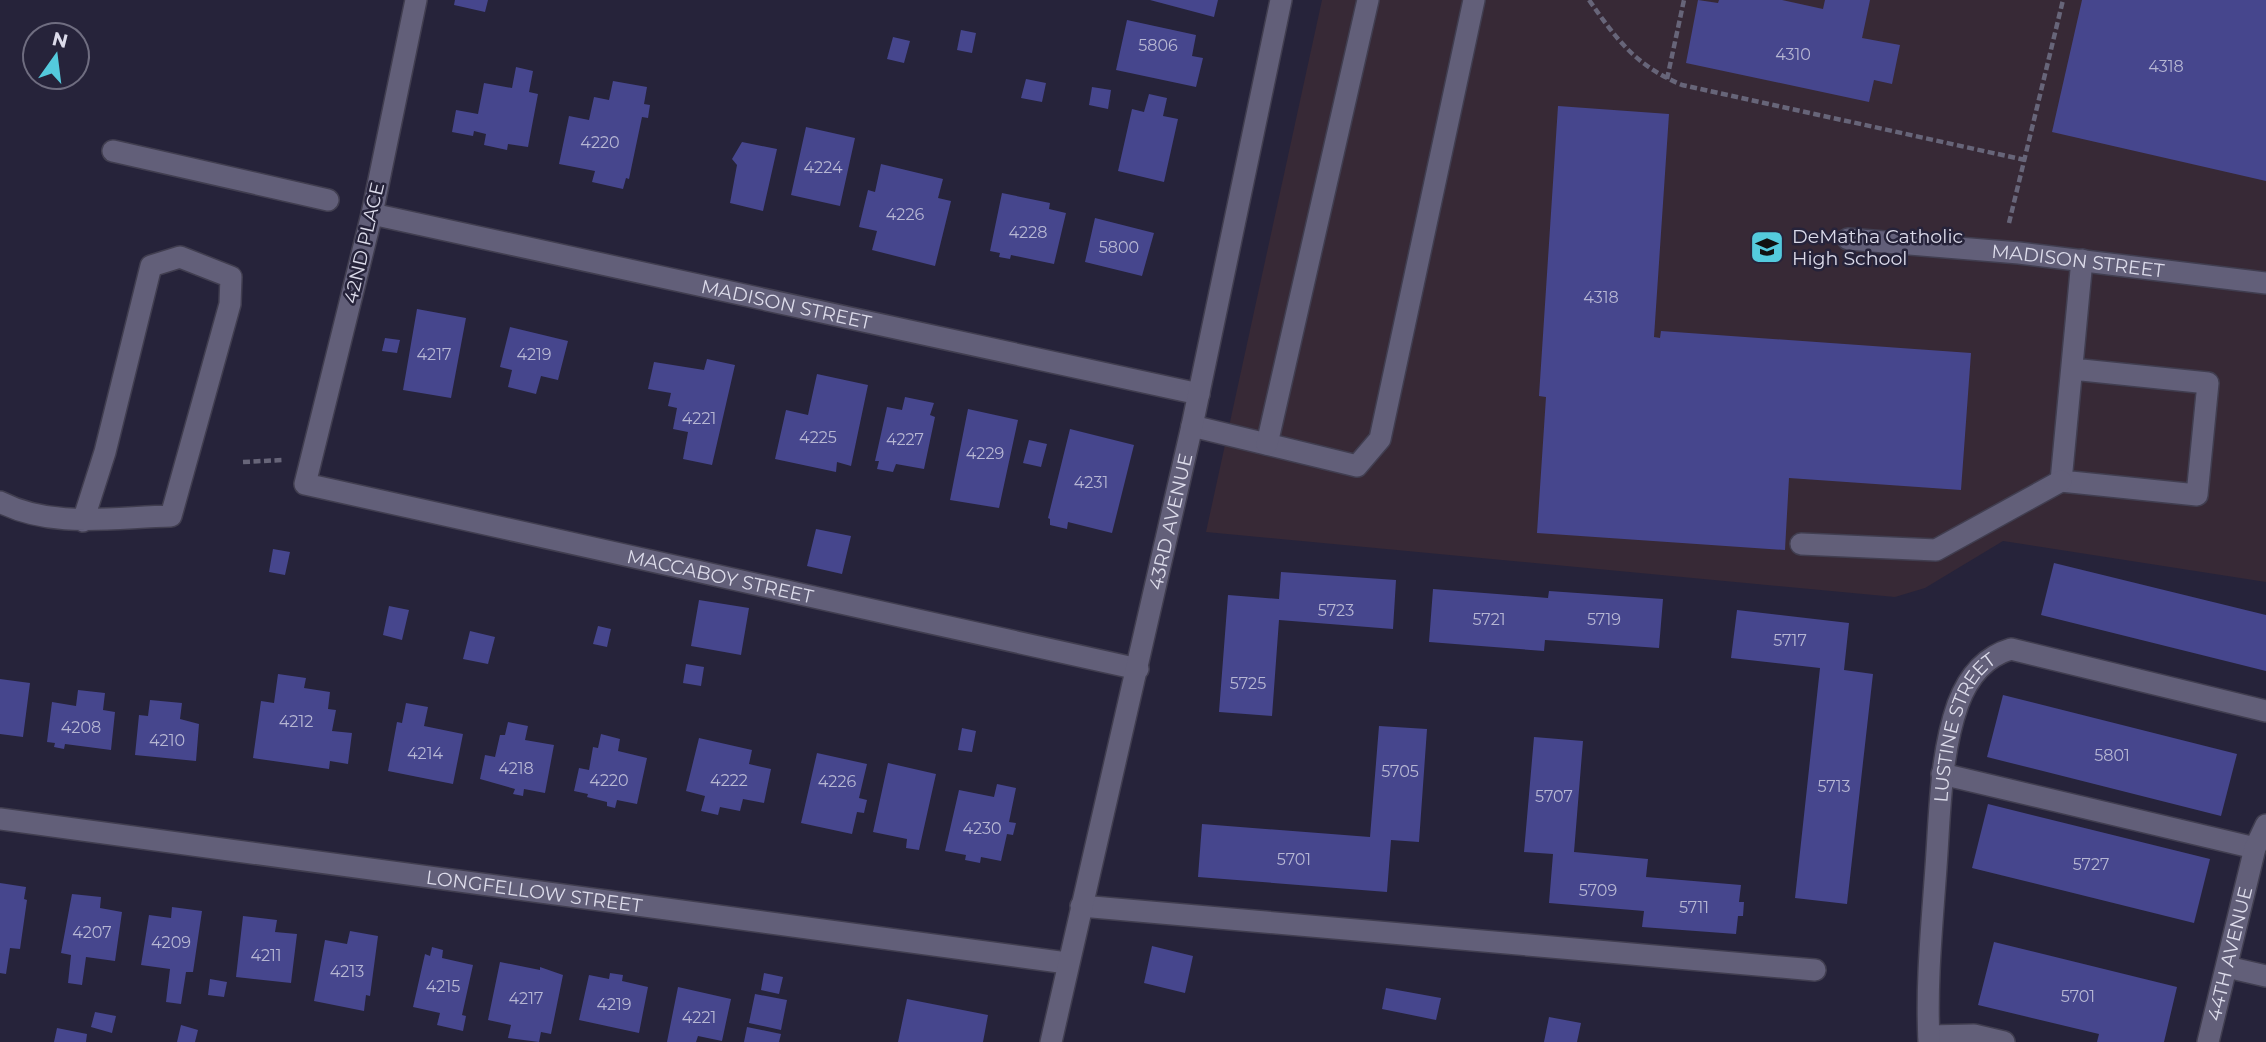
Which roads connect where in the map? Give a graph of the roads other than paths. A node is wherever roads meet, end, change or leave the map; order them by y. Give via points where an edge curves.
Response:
1 (416, 0) edge
2 (1281, 0) edge
3 (1368, 0) edge
4 (1474, 0) edge
5 (113, 151) dead end
6 (328, 200) dead end
7 (372, 214) junction
8 (1848, 239) dead end
9 (2082, 260) junction
10 (2266, 283) edge
11 (2072, 369) junction
12 (1199, 394) junction
13 (1192, 426) junction
14 (1267, 444) junction
15 (2060, 481) junction
16 (305, 484) joint
17 (0, 502) edge
18 (83, 521) junction
19 (1801, 544) dead end
20 (1138, 669) junction
21 (2266, 711) edge
22 (1942, 774) junction
23 (0, 819) edge
24 (2266, 827) edge
25 (2255, 848) junction
26 (1081, 906) junction
27 (1067, 963) junction
28 (2227, 967) junction
29 (1815, 970) dead end
30 (2266, 976) edge
31 (1929, 1039) edge
32 (1051, 1042) edge
33 (2004, 1042) edge
34 (2208, 1042) edge

1 - 7 street, 42ND PLACE
2 - 12 street, 43RD AVENUE
3 - 14 street
4 - 14 street via 1380,439 1357,466
5 - 6 street
7 - 12 street, MADISON STREET
7 - 16 street, 42ND PLACE
8 - 9 street, MADISON STREET
9 - 10 street, MADISON STREET
9 - 11 street
11 - 15 street
11 - 15 street via 2208,383 2197,495
12 - 13 street, 43RD AVENUE
13 - 14 street
13 - 20 street, 43RD AVENUE
15 - 19 street via 1936,550
16 - 20 street, MACCABOY STREET
17 - 18 street via 20,512
18 - 18 street via 105,452 151,265 180,257 230,277 230,304 171,516
20 - 26 street, 43RD AVENUE
21 - 22 street, LUSTINE STREET via 2011,649 1993,654 1977,669 1958,704
22 - 25 street
22 - 31 street, LUSTINE STREET via 1927,996
23 - 27 street, LONGFELLOW STREET
24 - 25 street, 44TH AVENUE
25 - 28 street, 44TH AVENUE
26 - 27 street, 43RD AVENUE
26 - 29 street
27 - 32 street, 43RD AVENUE
28 - 30 street
28 - 34 street, 44TH AVENUE
31 - 33 street via 1974,1035

